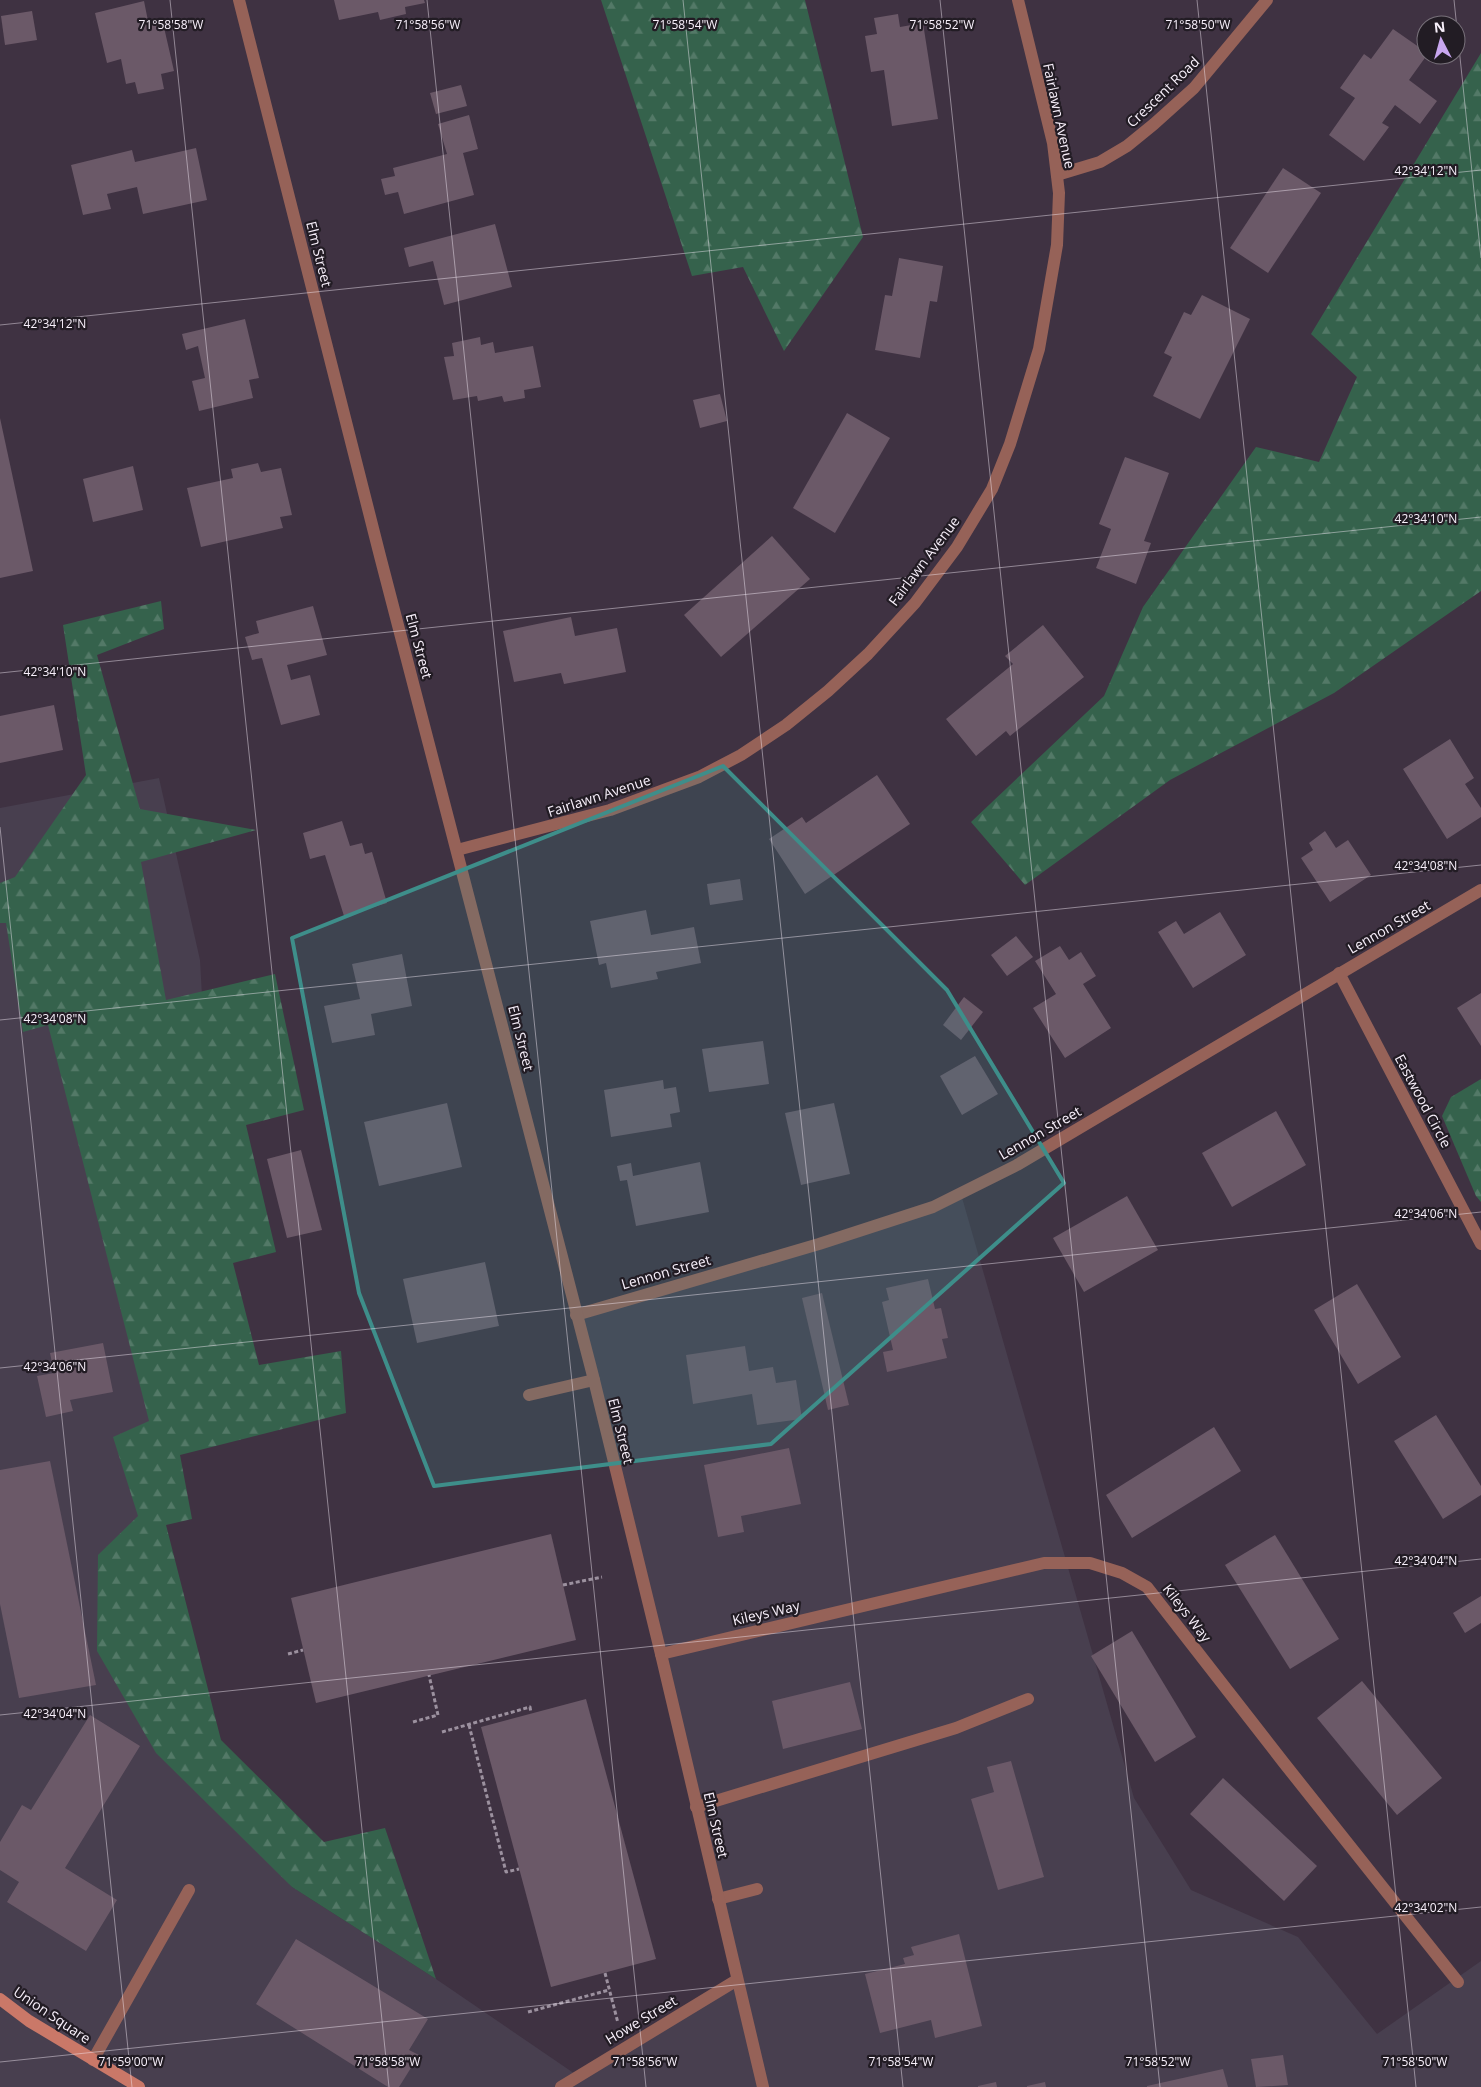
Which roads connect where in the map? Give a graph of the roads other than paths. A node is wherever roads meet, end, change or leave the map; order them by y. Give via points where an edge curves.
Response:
1 (239, 0) edge
2 (1018, 0) edge
3 (1267, 0) edge
4 (1057, 176) junction
5 (457, 850) junction
6 (1481, 890) edge
7 (1339, 973) junction
8 (1481, 1244) edge
9 (576, 1315) junction
10 (594, 1380) junction
11 (529, 1395) dead end
12 (661, 1654) junction
13 (1028, 1699) dead end
14 (696, 1807) junction
15 (757, 1889) dead end
16 (190, 1890) dead end
17 (718, 1899) junction
18 (737, 1980) junction
19 (1458, 1982) dead end
20 (0, 1999) edge
21 (93, 2060) junction
22 (139, 2087) edge
23 (560, 2087) edge
24 (763, 2087) edge

1 - 5 street, Elm Street
2 - 4 street, Fairlawn Avenue via 1053,143
3 - 4 street, Crescent Road via 1194,88 1154,124 1100,162
4 - 5 street, Fairlawn Avenue via 1057,245 1039,349 1010,444 992,489 957,547 915,603 828,691 786,726 741,755 699,776 610,810
5 - 9 street, Elm Street
6 - 7 street, Lennon Street
7 - 8 street, Eastwood Circle
7 - 9 street, Lennon Street via 1017,1165 933,1207
9 - 10 street, Elm Street
10 - 11 street
10 - 12 street, Elm Street
12 - 14 street, Elm Street
12 - 19 street, Kileys Way via 1044,1563 1090,1563 1122,1573 1147,1587
13 - 14 street via 956,1728
14 - 17 street, Elm Street
15 - 17 street
16 - 21 street
17 - 18 street, Elm Street
18 - 23 street, Howe Street
18 - 24 street, Elm Street
20 - 21 main road, Union Square
21 - 22 main road, Union Square

